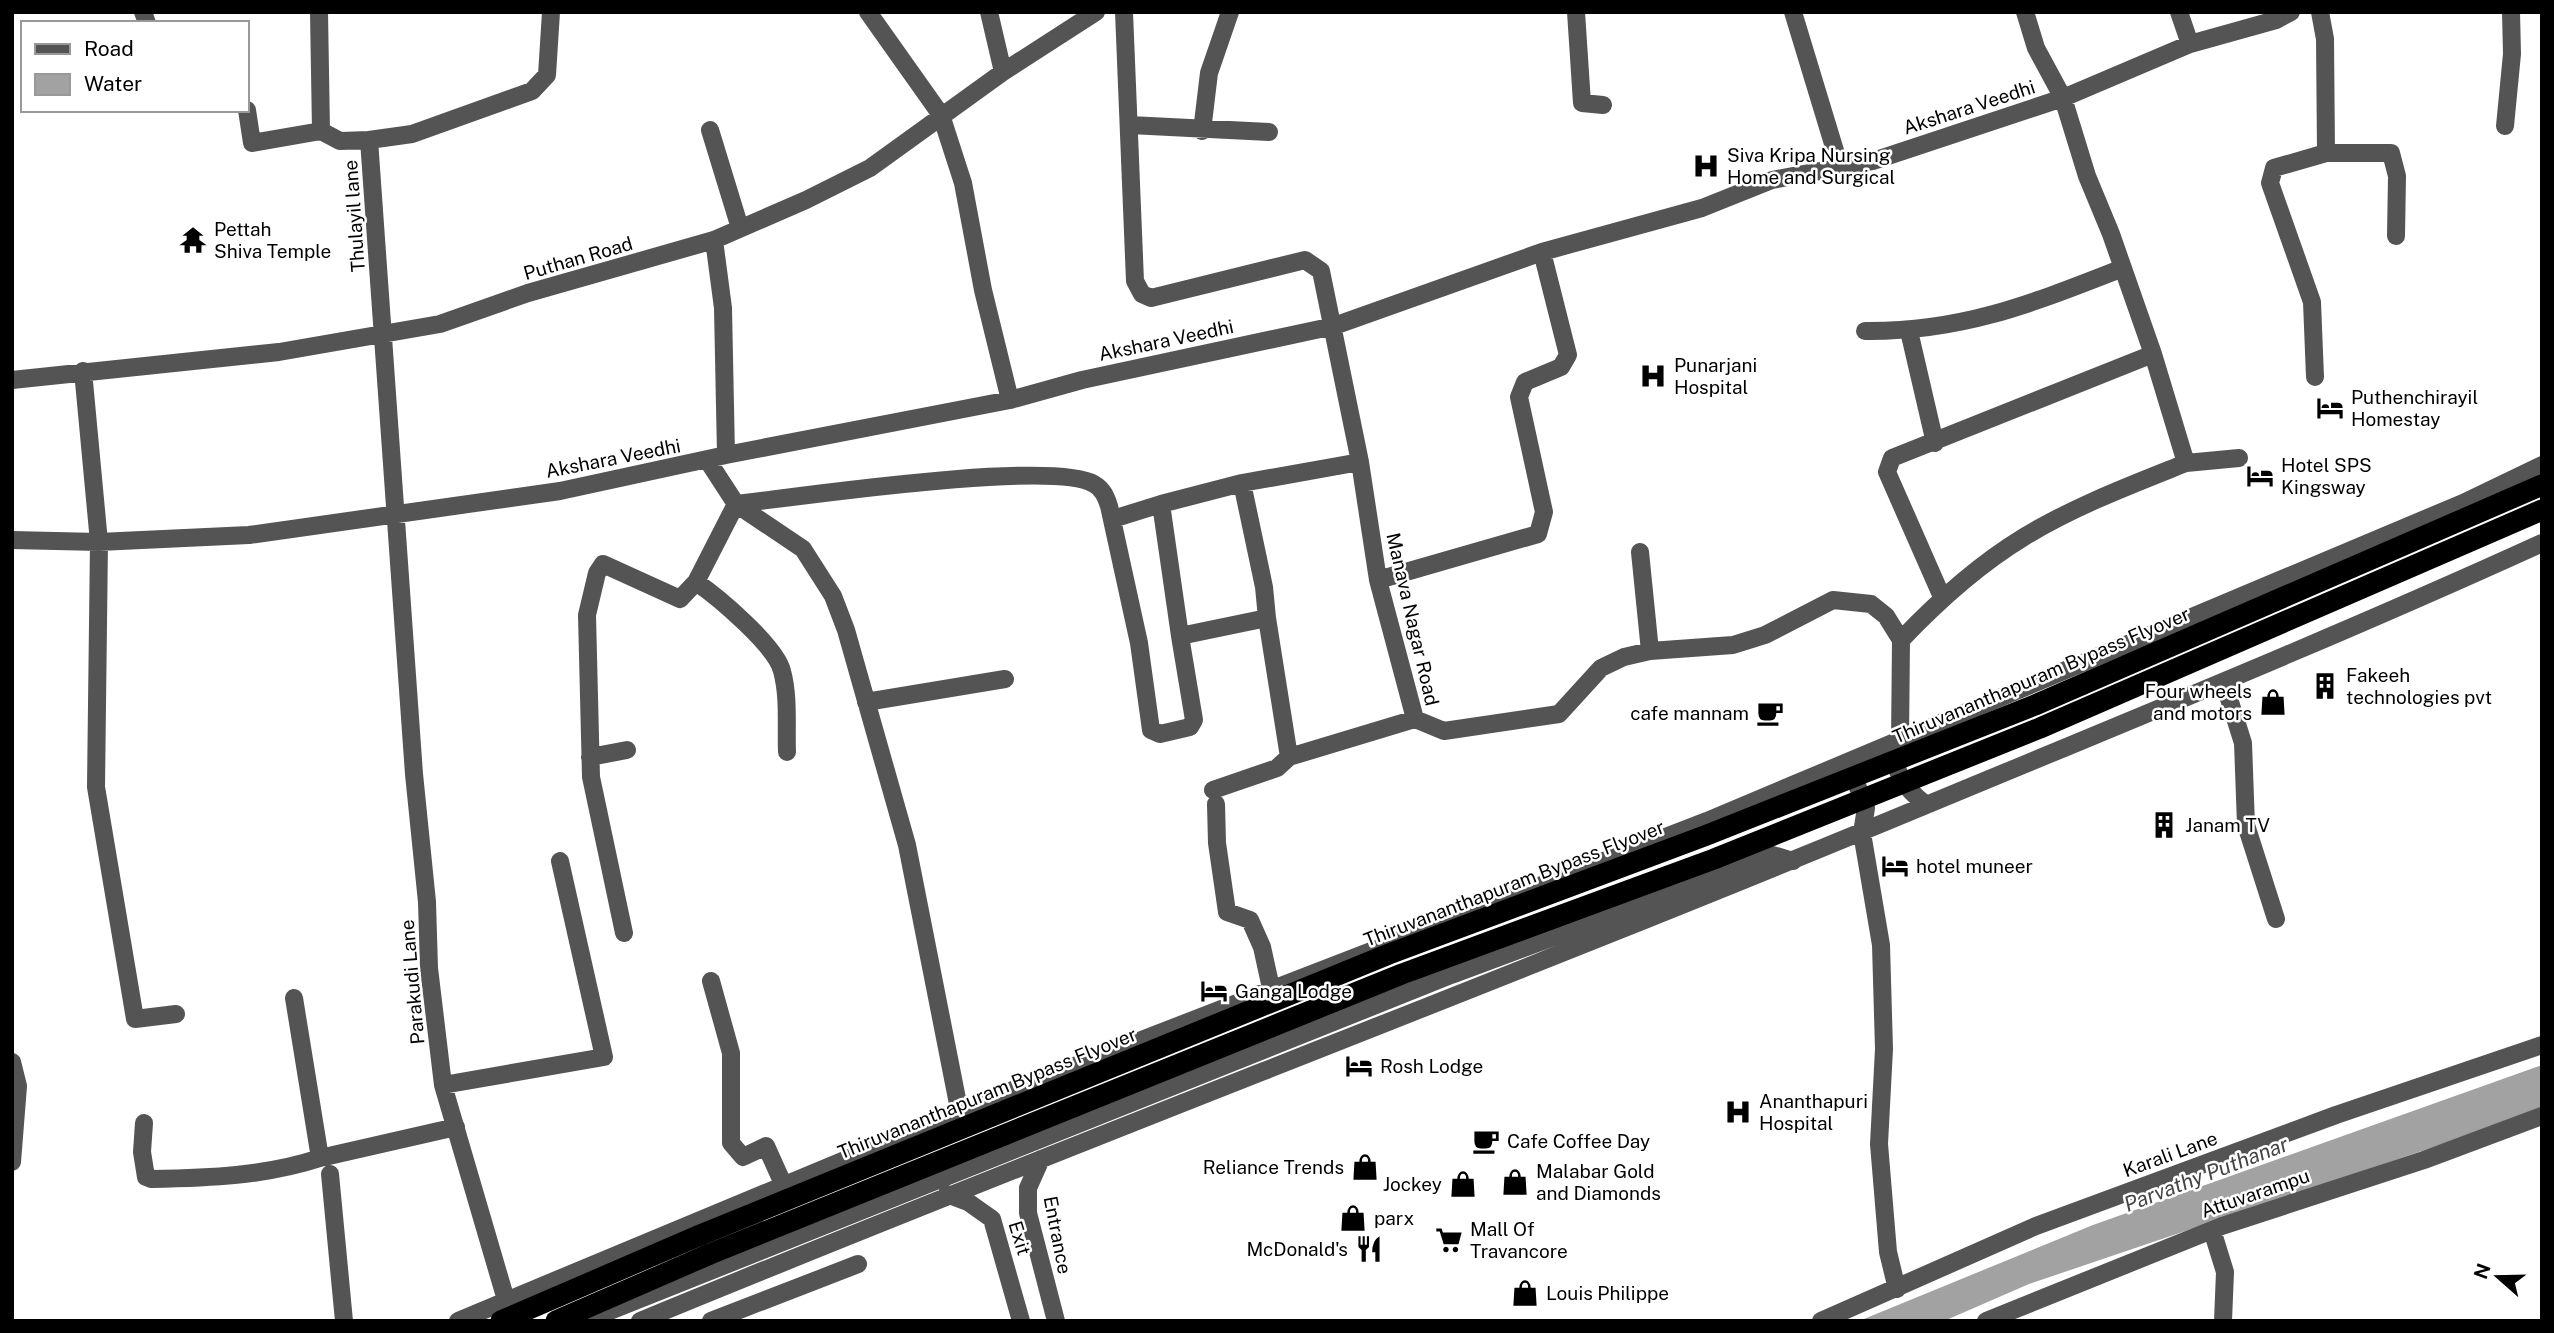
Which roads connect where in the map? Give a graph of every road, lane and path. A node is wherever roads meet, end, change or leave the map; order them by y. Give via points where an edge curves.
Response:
1 (319, 12) edge
2 (551, 12) edge
3 (868, 12) edge
4 (989, 12) edge
5 (1096, 12) edge
6 (1124, 12) edge
7 (1230, 12) edge
8 (1576, 12) edge
9 (1793, 12) edge
10 (2025, 12) edge
11 (2179, 12) edge
12 (2320, 12) edge
13 (2511, 12) edge
14 (2280, 15) edge
15 (2190, 44) junction
16 (1003, 72) junction
17 (2063, 98) junction
18 (1603, 105) dead end
19 (247, 112) edge
20 (941, 115) junction
21 (1130, 125) junction
22 (2505, 126) dead end
23 (710, 130) dead end
24 (321, 131) junction
25 (1202, 131) junction
26 (1269, 132) dead end
27 (369, 140) junction
28 (2326, 153) junction
29 (1840, 167) junction
30 (740, 229) junction
31 (2396, 236) dead end
32 (714, 240) junction
33 (1542, 252) junction
34 (2123, 268) junction
35 (1334, 326) junction
36 (1866, 331) dead end
37 (1909, 331) junction
38 (384, 332) junction
39 (2153, 354) junction
40 (83, 371) junction
41 (2315, 377) dead end
42 (12, 380) edge
43 (1010, 400) junction
44 (1935, 443) junction
45 (726, 455) junction
46 (2239, 458) dead end
47 (708, 461) junction
48 (1360, 462) junction
49 (2186, 463) junction
50 (2542, 465) edge
51 (1242, 483) junction
52 (2542, 485) edge
53 (736, 503) junction
54 (1161, 503) junction
55 (2542, 510) edge
56 (394, 513) junction
57 (1113, 519) junction
58 (12, 540) edge
59 (99, 542) junction
60 (2542, 542) edge
61 (1640, 552) dead end
62 (1378, 580) junction
63 (696, 582) junction
64 (1942, 597) junction
65 (1267, 618) junction
66 (2253, 622) junction
67 (1180, 636) junction
68 (1901, 640) junction
69 (1650, 651) junction
70 (1005, 679) dead end
71 (2224, 682) junction
72 (866, 702) junction
73 (1415, 719) junction
74 (1899, 741) junction
75 (627, 750) dead end
76 (787, 752) dead end
77 (590, 757) junction
78 (1289, 757) junction
79 (1829, 770) junction
80 (1926, 805) junction
81 (1863, 833) junction
82 (561, 861) dead end
83 (1793, 862) junction
84 (2276, 919) dead end
85 (624, 933) dead end
86 (711, 981) dead end
87 (1271, 988) junction
88 (294, 998) dead end
89 (176, 1014) dead end
90 (2542, 1045) edge
91 (12, 1062) edge
92 (443, 1085) junction
93 (960, 1114) junction
94 (2542, 1116) edge
95 (144, 1124) dead end
96 (456, 1128) junction
97 (320, 1158) junction
98 (1041, 1159) junction
99 (12, 1162) edge
100 (330, 1174) dead end
101 (785, 1186) junction
102 (947, 1194) junction
103 (2212, 1230) junction
104 (858, 1264) dead end
105 (1897, 1289) junction
106 (503, 1310) edge
107 (344, 1321) edge
108 (458, 1321) edge
109 (556, 1321) edge
110 (585, 1321) edge
111 (640, 1321) edge
112 (711, 1321) edge
113 (1021, 1321) edge
114 (1056, 1321) edge
115 (1821, 1321) edge
116 (1986, 1321) edge
117 (2223, 1321) edge

1 - 24 street
2 - 27 street via 547,75 532,91 412,135
3 - 20 street
4 - 16 street
5 - 16 street, Puthan Road
6 - 21 street
7 - 25 street via 1209,73
8 - 18 street via 1582,103
9 - 29 street
10 - 17 street via 2036,48
11 - 15 street
12 - 28 street via 2325,39
13 - 22 street
14 - 15 street, Akshara Veedhi
15 - 17 street, Akshara Veedhi
16 - 20 street, Puthan Road
17 - 29 street, Akshara Veedhi via 1873,161
17 - 34 street
19 - 24 street via 252,143
20 - 30 street, Puthan Road via 870,167
20 - 43 street via 963,183
21 - 25 street
21 - 35 street, Manava Nagar Road via 1134,267 1142,294 1161,297 1305,260 1321,271
23 - 30 street
24 - 27 street, Thulayil lane via 340,141
25 - 26 street
27 - 38 street, Thulayil lane
28 - 31 street via 2391,153 2397,176
28 - 41 street via 2274,168 2270,183 2312,302
29 - 33 street, Akshara Veedhi via 1772,180 1702,208
30 - 32 street, Puthan Road
32 - 38 street, Puthan Road via 528,293 440,324
32 - 45 street via 723,308
33 - 35 street, Akshara Veedhi
33 - 62 street via 1568,355 1562,367 1525,382 1518,397 1544,512 1538,534
34 - 37 street via 2026,306 1956,325
34 - 39 street
35 - 43 street, Akshara Veedhi
35 - 48 street, Manava Nagar Road
36 - 37 street
37 - 44 street
38 - 40 street, Puthan Road via 279,352
38 - 56 street, Thulayil lane
39 - 44 street
39 - 49 street
40 - 42 street, Puthan Road
40 - 59 street
43 - 45 street, Akshara Veedhi
44 - 64 street via 1896,455 1887,472
45 - 47 street, Akshara Veedhi
46 - 49 street
47 - 53 street
47 - 56 street, Akshara Veedhi via 560,491
48 - 51 street
48 - 62 street, Manava Nagar Road
49 - 64 street via 2065,514 2022,538
50 - 74 street via 2463,503
51 - 54 street
51 - 65 street
52 - 66 highway, Thiruvananthapuram Bypass Flyover
53 - 57 street via 1008,475 1094,483 1103,492
53 - 63 street
53 - 72 street via 803,549 833,596
54 - 57 street
54 - 67 street
55 - 66 highway, Thiruvananthapuram Bypass Flyover
56 - 59 street, Akshara Veedhi via 248,535
56 - 92 street, Parakudi Lane via 429,968
57 - 67 street via 1139,643 1151,730 1160,734 1190,727 1194,720
58 - 59 street, Akshara Veedhi
59 - 89 street via 96,787 104,847 135,1019
60 - 71 street
61 - 69 street
62 - 73 street, Manava Nagar Road
63 - 76 street via 720,598 782,667
63 - 77 street via 680,599 603,564 597,573 587,615
64 - 68 street
65 - 67 street
65 - 78 street
66 - 106 highway, Thiruvananthapuram Bypass Flyover via 1376,959 698,1236
66 - 109 highway, Thiruvananthapuram Bypass Flyover via 2040,729 1714,859 1402,974 710,1254
68 - 69 street, Manava Nagar Road via 1886,616 1871,604 1833,600 1765,635 1733,645
68 - 74 street
69 - 73 street, Manava Nagar Road via 1624,656 1601,668 1559,714 1444,731
70 - 72 street
71 - 80 street
71 - 84 street via 2243,743 2246,825
72 - 93 street via 907,845
73 - 78 street
74 - 79 street
74 - 80 street via 1894,756 1903,787
75 - 77 street
77 - 85 street via 601,838
78 - 87 street via 1277,768 1214,797 1227,912 1250,920
79 - 81 street via 1855,780 1863,792
79 - 87 street
80 - 81 street
81 - 83 street
81 - 105 street via 1881,945 1884,1049 1879,1144 1888,1252
82 - 92 street via 604,1057
83 - 98 street
83 - 110 street via 1773,855 1451,975
86 - 101 street via 731,1053 731,1143 743,1157 766,1146
87 - 93 street
88 - 97 street
90 - 105 street, Karali Lane via 2036,1226
91 - 99 street via 18,1086
92 - 96 street, Parakudi Lane
93 - 101 street
94 - 103 street, Attuvarampu
95 - 97 street via 142,1152 146,1177 151,1179 220,1178 291,1168
96 - 97 street
96 - 106 street, Parakudi Lane
98 - 102 street
98 - 114 street, Entrance via 1028,1188 1028,1213
100 - 107 street
101 - 106 street
102 - 111 street
102 - 113 street, Exit via 992,1219
103 - 116 street, Attuvarampu
103 - 117 street via 2225,1272
104 - 112 street
105 - 115 street, Karali Lane
106 - 108 street

